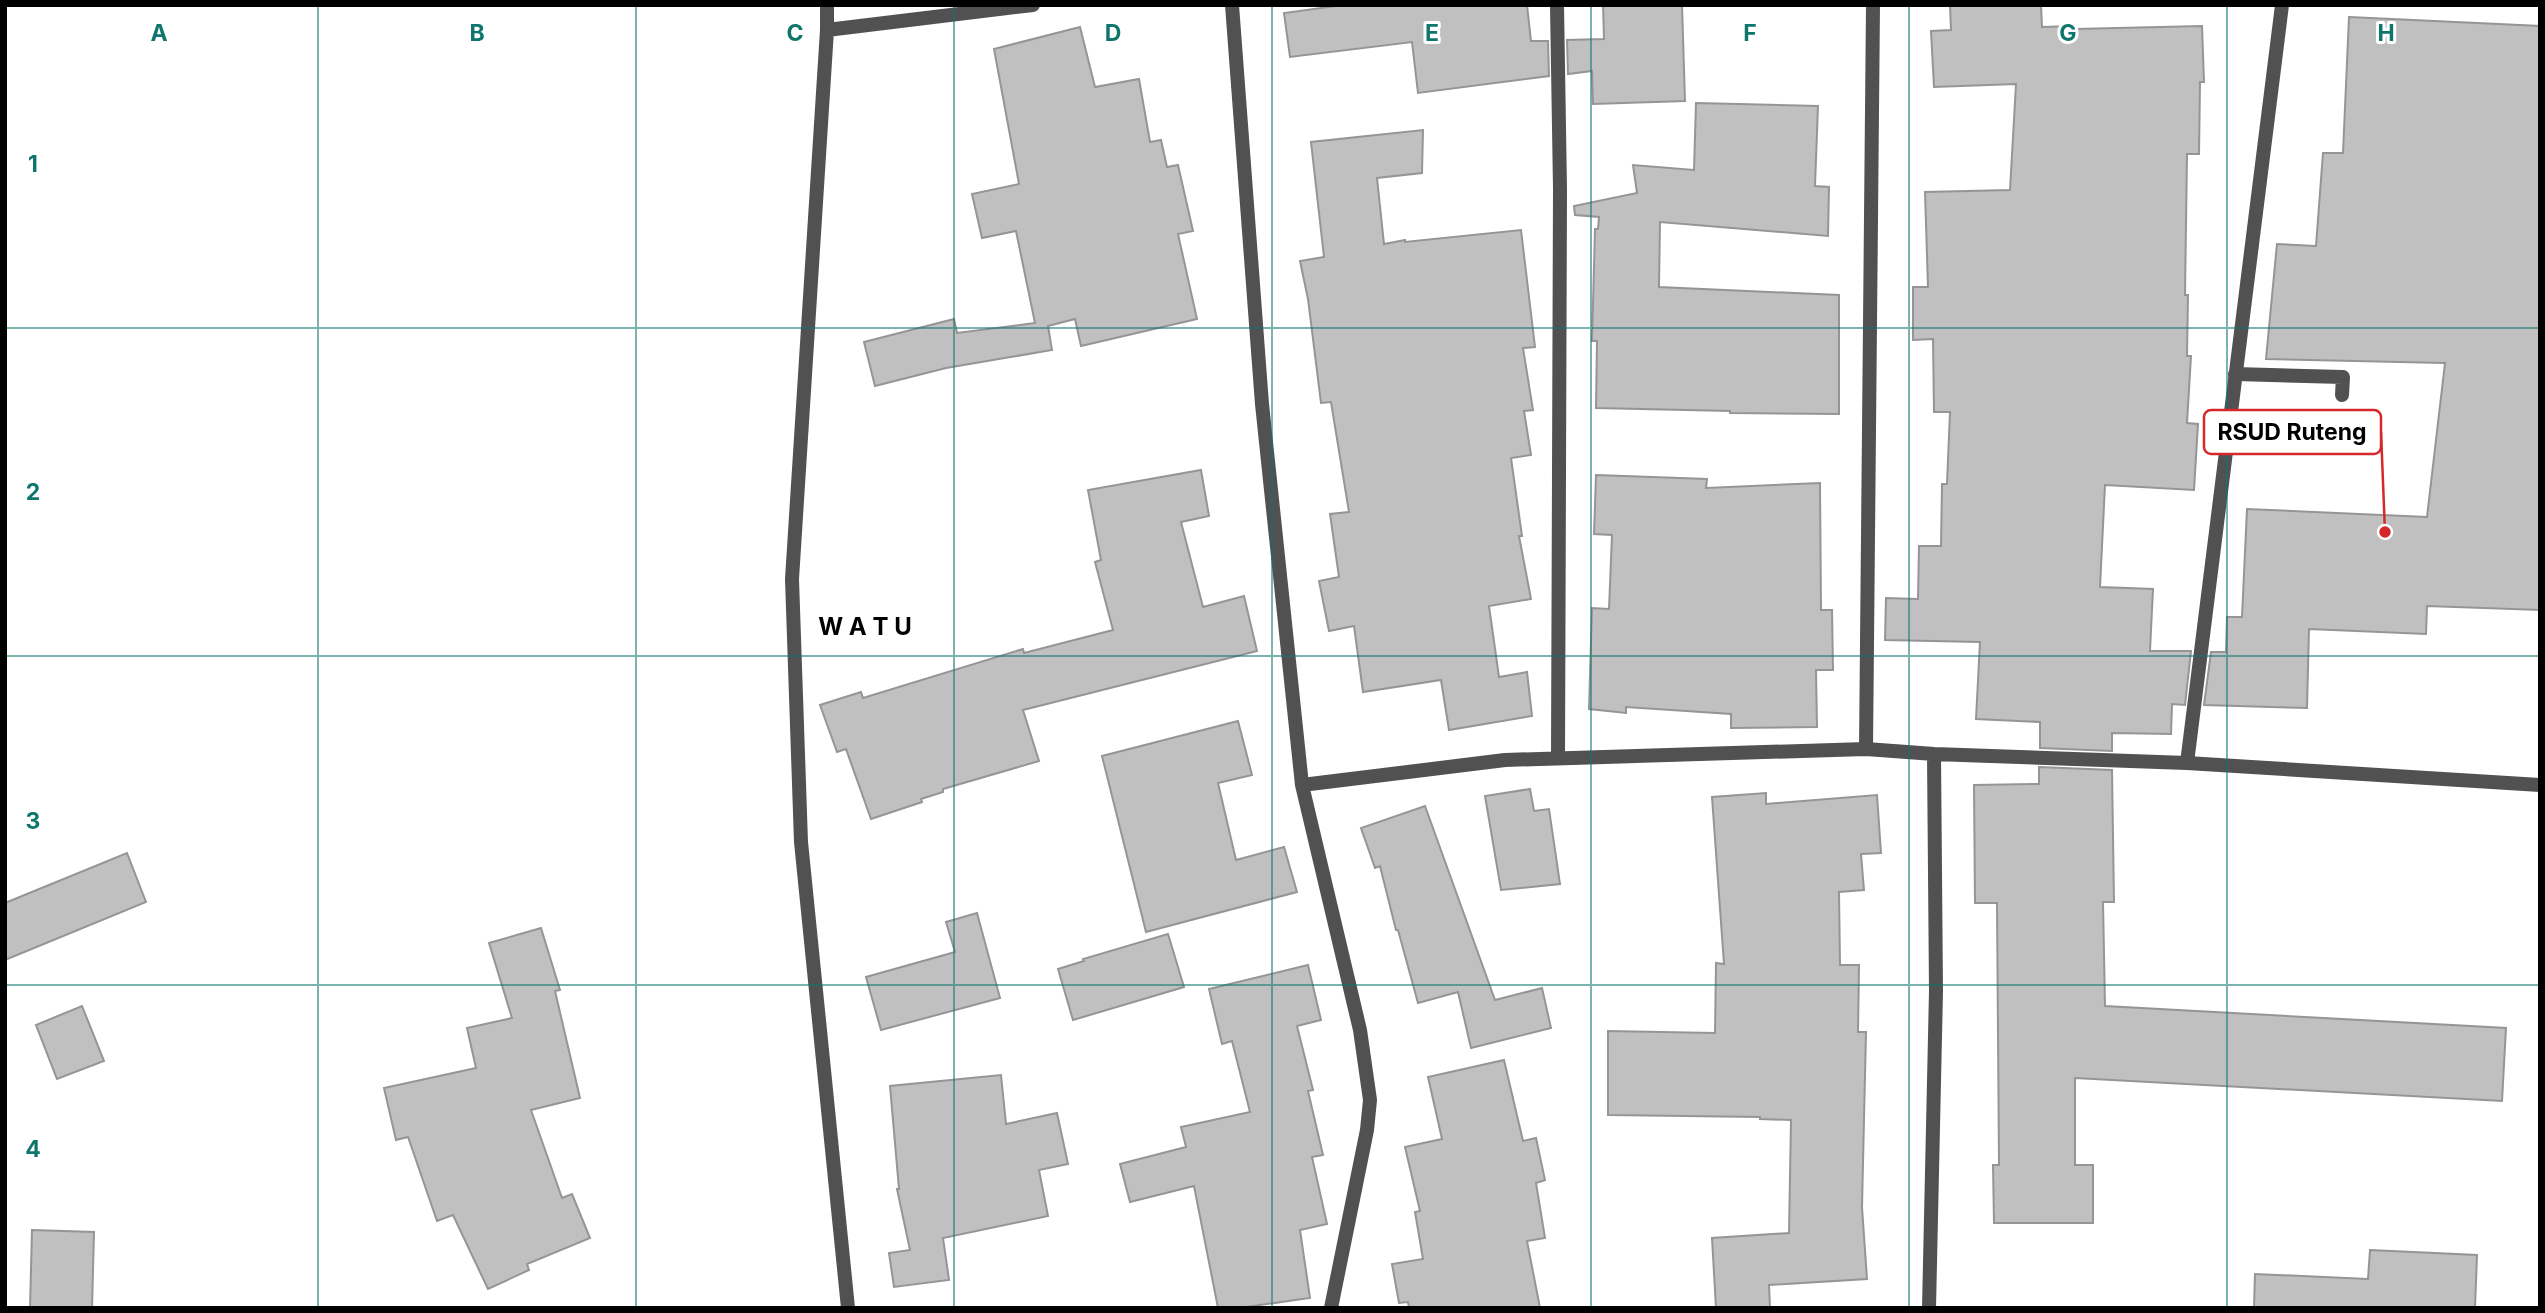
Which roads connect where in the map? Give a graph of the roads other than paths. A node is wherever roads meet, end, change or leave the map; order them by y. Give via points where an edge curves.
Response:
1 (827, 5) edge
2 (1032, 5) edge
3 (1231, 5) edge
4 (1557, 5) edge
5 (1873, 5) edge
6 (2282, 5) edge
7 (827, 30) junction
8 (2235, 374) junction
9 (2343, 395) dead end
10 (1866, 749) junction
11 (1934, 754) junction
12 (1558, 758) junction
13 (2187, 764) junction
14 (1302, 785) junction
15 (2540, 785) edge
16 (848, 1308) edge
17 (1331, 1308) edge
18 (1930, 1308) edge

1 - 7 street
2 - 7 street
3 - 14 street via 1262,404
4 - 12 street
5 - 10 street
6 - 8 street
7 - 16 street via 792,579 801,842
8 - 9 street via 2343,377
8 - 13 street
10 - 11 street
10 - 12 street
11 - 13 street
11 - 18 street via 1936,991
12 - 14 street via 1505,760
13 - 15 street
14 - 17 street via 1360,1030 1370,1100

